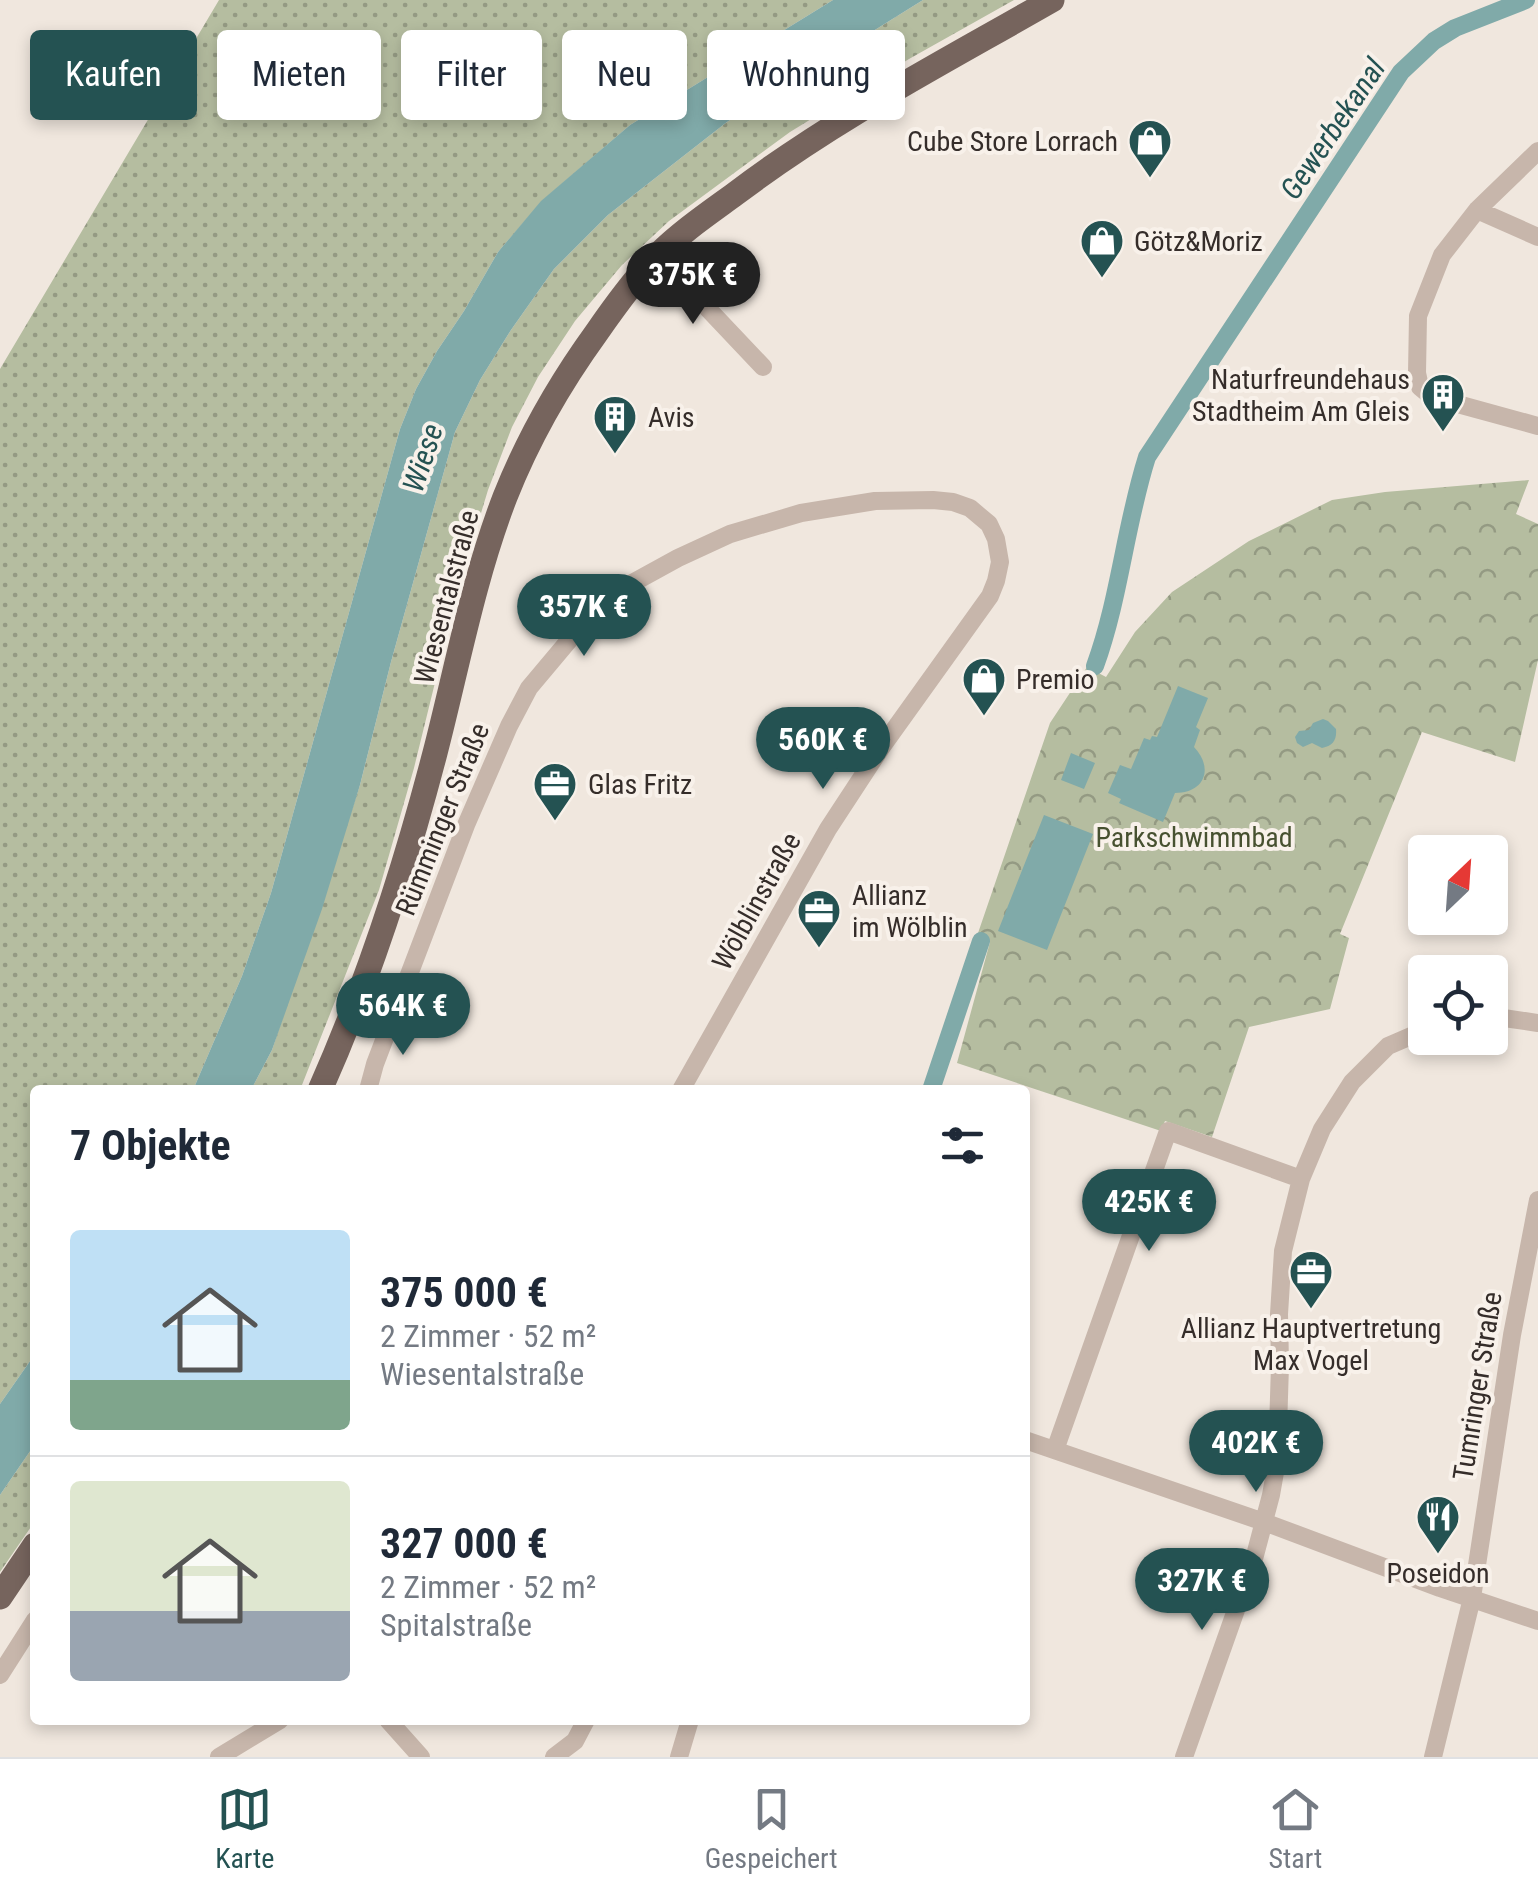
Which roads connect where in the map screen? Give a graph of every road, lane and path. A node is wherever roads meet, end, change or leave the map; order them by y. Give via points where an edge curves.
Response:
1 (1052, 0) edge
2 (1538, 151) edge
3 (1477, 210) junction
4 (1538, 237) edge
5 (658, 256) junction
6 (763, 367) dead end
7 (1538, 426) edge
8 (952, 502) joint
9 (1508, 1019) edge
10 (1538, 1023) edge
11 (1408, 1037) edge
12 (322, 1085) edge
13 (369, 1085) edge
14 (684, 1085) edge
15 (1301, 1179) junction
16 (1538, 1200) edge
17 (1536, 1227) edge
18 (1030, 1442) edge
19 (1055, 1450) junction
20 (1264, 1522) junction
21 (30, 1553) edge
22 (0, 1597) edge
23 (1472, 1598) junction
24 (1538, 1622) edge
25 (30, 1628) edge
26 (0, 1676) edge
27 (272, 1725) edge
28 (392, 1725) edge
29 (583, 1725) edge
30 (689, 1725) edge
31 (575, 1741) junction
32 (224, 1756) edge
33 (421, 1757) edge
34 (554, 1757) edge
35 (589, 1757) edge
36 (679, 1757) edge
37 (1184, 1757) edge
38 (1433, 1757) edge

1 - 5 main road, Wiesentalstraße via 826,130
2 - 3 street
3 - 4 street
3 - 7 street via 1442,254 1418,316 1416,374 1432,397
5 - 6 street
5 - 12 main road, Wiesentalstraße via 576,360 504,501 413,831
8 - 13 street, Rümminger Straße via 875,501 730,534 627,586 576,632 529,688 509,726
8 - 14 street, Wölblinstraße via 977,512 993,532 1000,562 993,588 828,829
9 - 10 street
11 - 15 street via 1388,1046 1352,1082 1322,1128
15 - 19 street via 1168,1131
15 - 20 street via 1283,1251 1277,1461
16 - 17 street, Tumringer Straße
17 - 23 street, Tumringer Straße via 1512,1335
18 - 19 street
19 - 20 street
20 - 23 street
20 - 37 street
21 - 22 main road
23 - 24 street
23 - 38 street, Tumringer Straße
25 - 26 street
27 - 32 street
28 - 33 street
29 - 31 street
30 - 36 street
31 - 34 street
31 - 35 street

